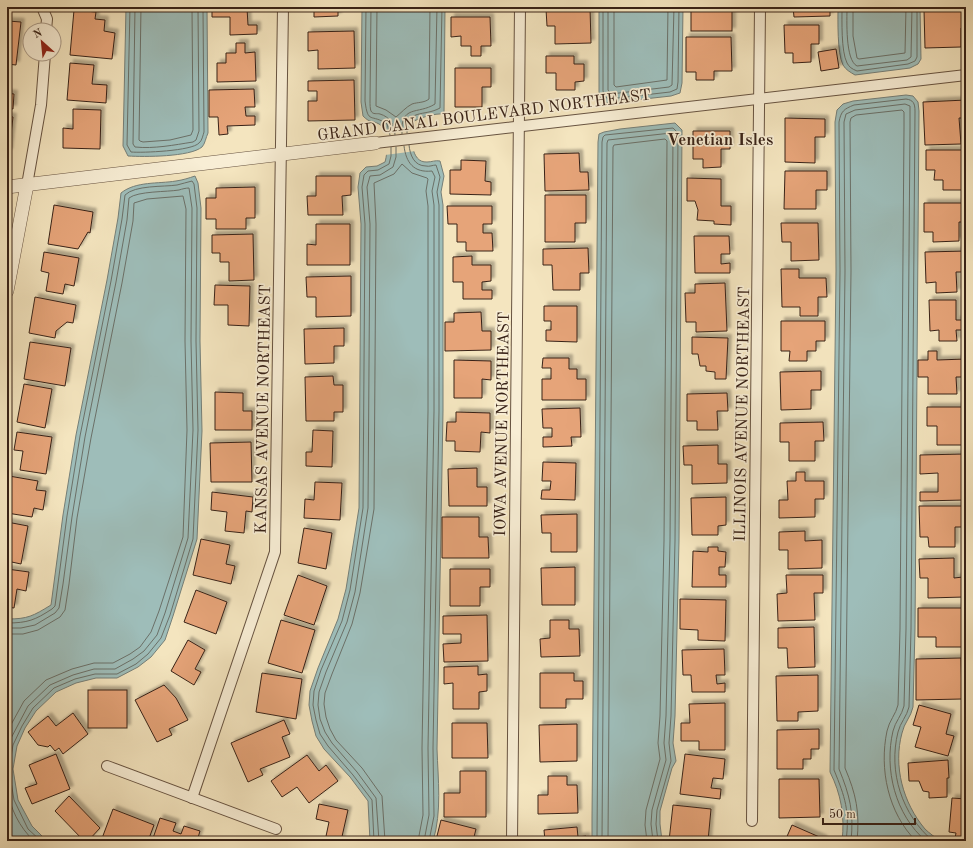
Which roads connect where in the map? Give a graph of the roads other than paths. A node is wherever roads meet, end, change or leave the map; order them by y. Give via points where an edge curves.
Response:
1 (42, 7) edge
2 (282, 7) edge
3 (520, 7) edge
4 (760, 7) edge
5 (47, 22) edge
6 (44, 62) edge
7 (966, 75) edge
8 (760, 98) junction
9 (519, 126) junction
10 (375, 143) joint
11 (281, 155) junction
12 (27, 185) junction
13 (7, 187) edge
14 (7, 291) edge
15 (107, 766) dead end
16 (192, 798) junction
17 (752, 821) dead end
18 (276, 829) dead end
19 (512, 841) edge

1 - 5 street
2 - 11 street, KANSAS AVENUE NORTHEAST
3 - 9 street, IOWA AVENUE NORTHEAST
4 - 8 street, ILLINOIS AVENUE NORTHEAST
6 - 12 street via 41,105
7 - 8 street, GRAND CANAL BOULEVARD NORTHEAST
8 - 9 street, GRAND CANAL BOULEVARD NORTHEAST
8 - 17 street, ILLINOIS AVENUE NORTHEAST
9 - 10 street, GRAND CANAL BOULEVARD NORTHEAST
9 - 19 street, IOWA AVENUE NORTHEAST
10 - 11 street, GRAND CANAL BOULEVARD NORTHEAST
11 - 12 street, GRAND CANAL BOULEVARD NORTHEAST
11 - 16 street, KANSAS AVENUE NORTHEAST via 275,552
12 - 13 street, GRAND CANAL BOULEVARD NORTHEAST
12 - 14 street
15 - 16 street
16 - 18 street

